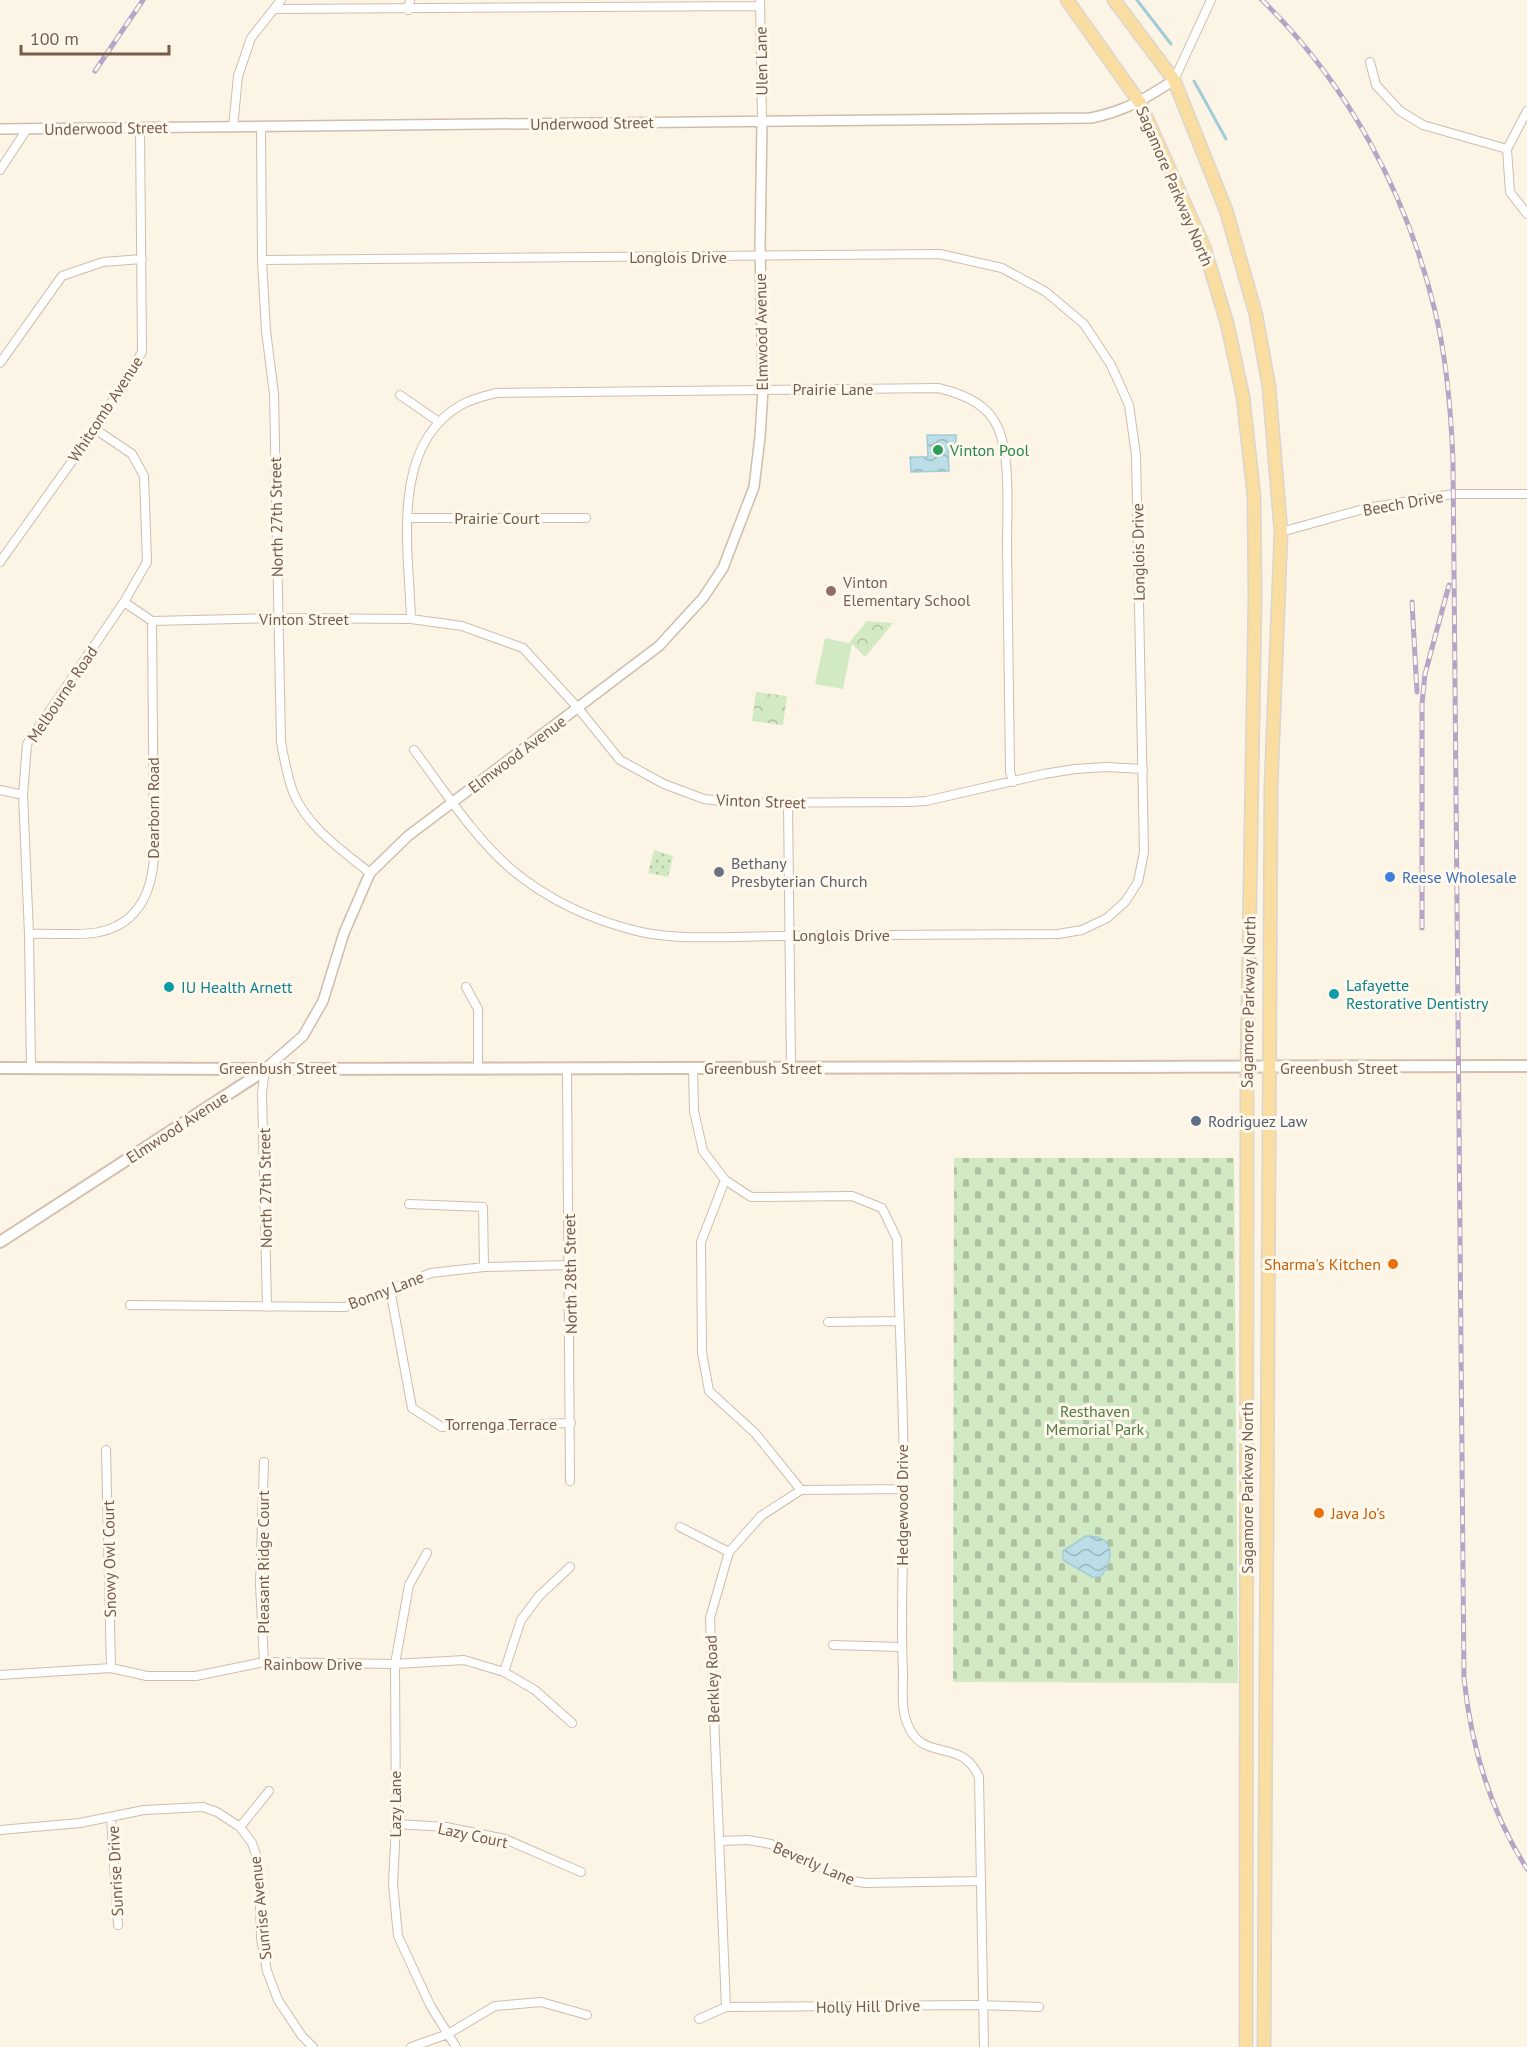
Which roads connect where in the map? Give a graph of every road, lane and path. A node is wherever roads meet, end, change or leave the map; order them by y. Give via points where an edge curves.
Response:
1 (281, 0) edge
2 (410, 0) edge
3 (1067, 0) edge
4 (1114, 0) edge
5 (1211, 0) edge
6 (760, 3) edge
7 (275, 9) junction
8 (408, 9) junction
9 (1370, 62) dead end
10 (1174, 80) junction
11 (1140, 103) junction
12 (1527, 111) edge
13 (762, 121) junction
14 (233, 127) junction
15 (140, 128) junction
16 (261, 128) junction
17 (0, 129) edge
18 (27, 129) junction
19 (1507, 149) junction
20 (0, 170) edge
21 (1527, 214) edge
22 (760, 257) junction
23 (141, 259) junction
24 (262, 260) junction
25 (0, 363) edge
26 (763, 389) junction
27 (400, 395) dead end
28 (439, 422) junction
29 (95, 429) junction
30 (1527, 494) edge
31 (408, 518) junction
32 (586, 518) dead end
33 (1281, 532) junction
34 (0, 562) edge
35 (124, 602) junction
36 (279, 618) junction
37 (411, 619) junction
38 (152, 621) junction
39 (578, 708) junction
40 (414, 750) dead end
41 (1143, 769) junction
42 (1013, 782) junction
43 (0, 790) edge
44 (23, 795) junction
45 (453, 802) junction
46 (788, 803) junction
47 (370, 873) junction
48 (29, 934) junction
49 (790, 936) junction
50 (466, 987) dead end
51 (1527, 1066) edge
52 (0, 1068) edge
53 (31, 1068) junction
54 (478, 1068) junction
55 (567, 1068) junction
56 (693, 1068) junction
57 (791, 1068) junction
58 (1247, 1068) junction
59 (1269, 1068) junction
60 (265, 1069) junction
61 (725, 1180) junction
62 (409, 1204) dead end
63 (0, 1242) edge
64 (570, 1265) junction
65 (484, 1267) junction
66 (390, 1289) junction
67 (130, 1305) dead end
68 (267, 1307) junction
69 (828, 1322) dead end
70 (899, 1322) junction
71 (571, 1423) junction
72 (106, 1450) dead end
73 (264, 1462) dead end
74 (570, 1481) dead end
75 (904, 1489) junction
76 (801, 1490) junction
77 (680, 1527) dead end
78 (729, 1552) junction
79 (427, 1553) dead end
80 (570, 1567) dead end
81 (833, 1645) dead end
82 (901, 1647) junction
83 (264, 1662) junction
84 (395, 1664) junction
85 (111, 1668) junction
86 (504, 1672) junction
87 (0, 1675) edge
88 (572, 1724) dead end
89 (268, 1791) dead end
90 (111, 1817) junction
91 (396, 1824) junction
92 (240, 1827) junction
93 (0, 1830) edge
94 (719, 1841) junction
95 (581, 1872) dead end
96 (981, 1881) junction
97 (118, 1925) dead end
98 (983, 2005) junction
99 (726, 2007) junction
100 (1039, 2007) dead end
101 (587, 2015) dead end
102 (699, 2019) dead end
103 (448, 2034) junction
104 (313, 2047) edge
105 (411, 2047) edge
106 (456, 2047) edge
107 (984, 2047) edge
108 (1246, 2047) edge
109 (1264, 2047) edge

1 - 7 street
2 - 8 street
3 - 11 main road, Sagamore Parkway North
4 - 10 main road, Sagamore Parkway North
5 - 10 street
6 - 8 street
6 - 13 street, Ulen Lane
7 - 8 street
7 - 14 street via 251,38 238,76
9 - 19 street via 1376,85 1400,111 1423,125
10 - 11 street, Underwood Street
10 - 33 main road, Sagamore Parkway North via 1226,210 1256,315 1269,387
11 - 13 street, Underwood Street via 1091,118
11 - 58 main road, Sagamore Parkway North via 1204,247 1227,322 1243,397 1254,496
12 - 19 street
13 - 16 street, Underwood Street
13 - 22 street, Elmwood Avenue
14 - 15 street, Underwood Street
14 - 16 street, Underwood Street
15 - 18 street, Underwood Street
15 - 23 street, Whitcomb Avenue
16 - 24 street, North 27th Street
17 - 18 street, Underwood Street
18 - 20 street
19 - 21 street via 1510,192
22 - 24 street, Longlois Drive
22 - 26 street, Elmwood Avenue
22 - 41 street, Longlois Drive via 940,254 1002,267 1046,292 1084,324 1111,365 1129,405 1136,455
23 - 25 street via 103,262 62,276
23 - 29 street, Whitcomb Avenue via 142,352
24 - 36 street, North 27th Street via 274,394
26 - 28 street, Prairie Lane via 496,393 461,405
26 - 39 street, Elmwood Avenue via 754,487 723,568 703,598 659,646
26 - 42 street, Prairie Lane via 938,388 961,393 981,406 997,425 1004,449 1006,484
27 - 28 street
28 - 31 street, Prairie Lane via 416,458 409,483
29 - 34 street, Whitcomb Avenue
29 - 35 street, Melbourne Road via 132,454 144,477 147,562
30 - 33 street, Beech Drive via 1453,494 1367,508
31 - 32 street, Prairie Court
31 - 37 street, Prairie Lane
33 - 59 main road, Sagamore Parkway North via 1270,787
35 - 38 street
35 - 44 street, Melbourne Road via 27,744
36 - 37 street, Vinton Street
36 - 38 street, Vinton Street
36 - 47 street, North 27th Street via 281,742 294,795 312,822
37 - 39 street, Vinton Street via 462,626 523,648
38 - 48 street, Dearborn Road via 154,856 148,891 123,922 98,933
39 - 45 street, Elmwood Avenue
39 - 46 street, Vinton Street via 620,760 664,784 704,799
40 - 45 street, Longlois Drive
41 - 42 street, Vinton Street via 1075,769
41 - 49 street, Longlois Drive via 1144,852 1138,882 1125,902 1107,918 1082,930 1058,934
42 - 46 street, Vinton Street via 926,801
43 - 44 street
44 - 48 street, Melbourne Road
45 - 47 street, Elmwood Avenue via 408,836
45 - 49 street, Longlois Drive via 481,841 512,870 552,897 593,917 642,932 682,936
46 - 49 street
47 - 60 street, Elmwood Avenue via 344,933 323,1001 303,1036
48 - 53 street, Melbourne Road
49 - 57 street
50 - 54 street via 478,1009
51 - 59 main road, Greenbush Street
52 - 53 main road, Greenbush Street
53 - 60 main road, Greenbush Street
54 - 55 main road, Greenbush Street
54 - 60 main road, Greenbush Street
55 - 56 main road, Greenbush Street
55 - 64 street, North 28th Street
56 - 57 main road, Greenbush Street
56 - 61 street, Hedgewood Drive via 694,1111 703,1151
57 - 58 main road, Greenbush Street
58 - 59 main road, Greenbush Street
58 - 108 main road, Sagamore Parkway North
59 - 109 main road, Sagamore Parkway North
60 - 63 main road, Elmwood Avenue
60 - 68 street, North 27th Street via 262,1093
61 - 70 street, Hedgewood Drive via 751,1197 852,1196 882,1208 897,1239
61 - 76 street via 701,1242 702,1352 709,1391 755,1433
62 - 65 street via 483,1207
64 - 65 street, Bonny Lane
64 - 71 street, North 28th Street
65 - 66 street, Bonny Lane via 431,1273
66 - 68 street, Bonny Lane via 345,1307
66 - 71 street, Torrenga Terrace via 412,1408 442,1427
67 - 68 street, Bonny Lane
69 - 70 street
70 - 75 street, Hedgewood Drive
71 - 74 street, North 28th Street
72 - 85 street, Snowy Owl Court
73 - 83 street, Pleasant Ridge Court via 260,1584
75 - 76 street
75 - 82 street, Hedgewood Drive
76 - 78 street, Berkley Road via 761,1516
77 - 78 street
78 - 94 street, Berkley Road via 710,1618
79 - 84 street, Lazy Lane via 409,1586
80 - 86 street via 539,1596 521,1620
81 - 82 street
82 - 96 street, Hedgewood Drive via 904,1711 910,1730 927,1746 969,1760 978,1777
83 - 84 street, Rainbow Drive
83 - 85 street, Rainbow Drive via 196,1676 147,1676
84 - 86 street, Rainbow Drive via 464,1660
84 - 91 street, Lazy Lane
85 - 87 street, Rainbow Drive
86 - 88 street, Rainbow Drive via 535,1690
89 - 92 street
90 - 92 street, Sunrise Avenue via 144,1810 203,1807
90 - 93 street, Sunrise Avenue
90 - 97 street, Sunrise Drive
91 - 95 street, Lazy Court via 446,1827 505,1839
91 - 103 street, Lazy Lane via 393,1884 398,1936
92 - 104 street, Sunrise Avenue via 252,1843 259,1864 261,1938 267,1971 278,2000
94 - 96 street, Beverly Lane via 771,1844 847,1880 866,1883
94 - 99 street, Berkley Road
96 - 98 street, Hedgewood Drive
98 - 99 street, Holly Hill Drive
98 - 100 street, Holly Hill Drive
98 - 107 street, Hedgewood Drive
99 - 102 street, Holly Hill Drive
101 - 103 street via 541,2002 495,2006
103 - 105 street
103 - 106 street, Lazy Lane

